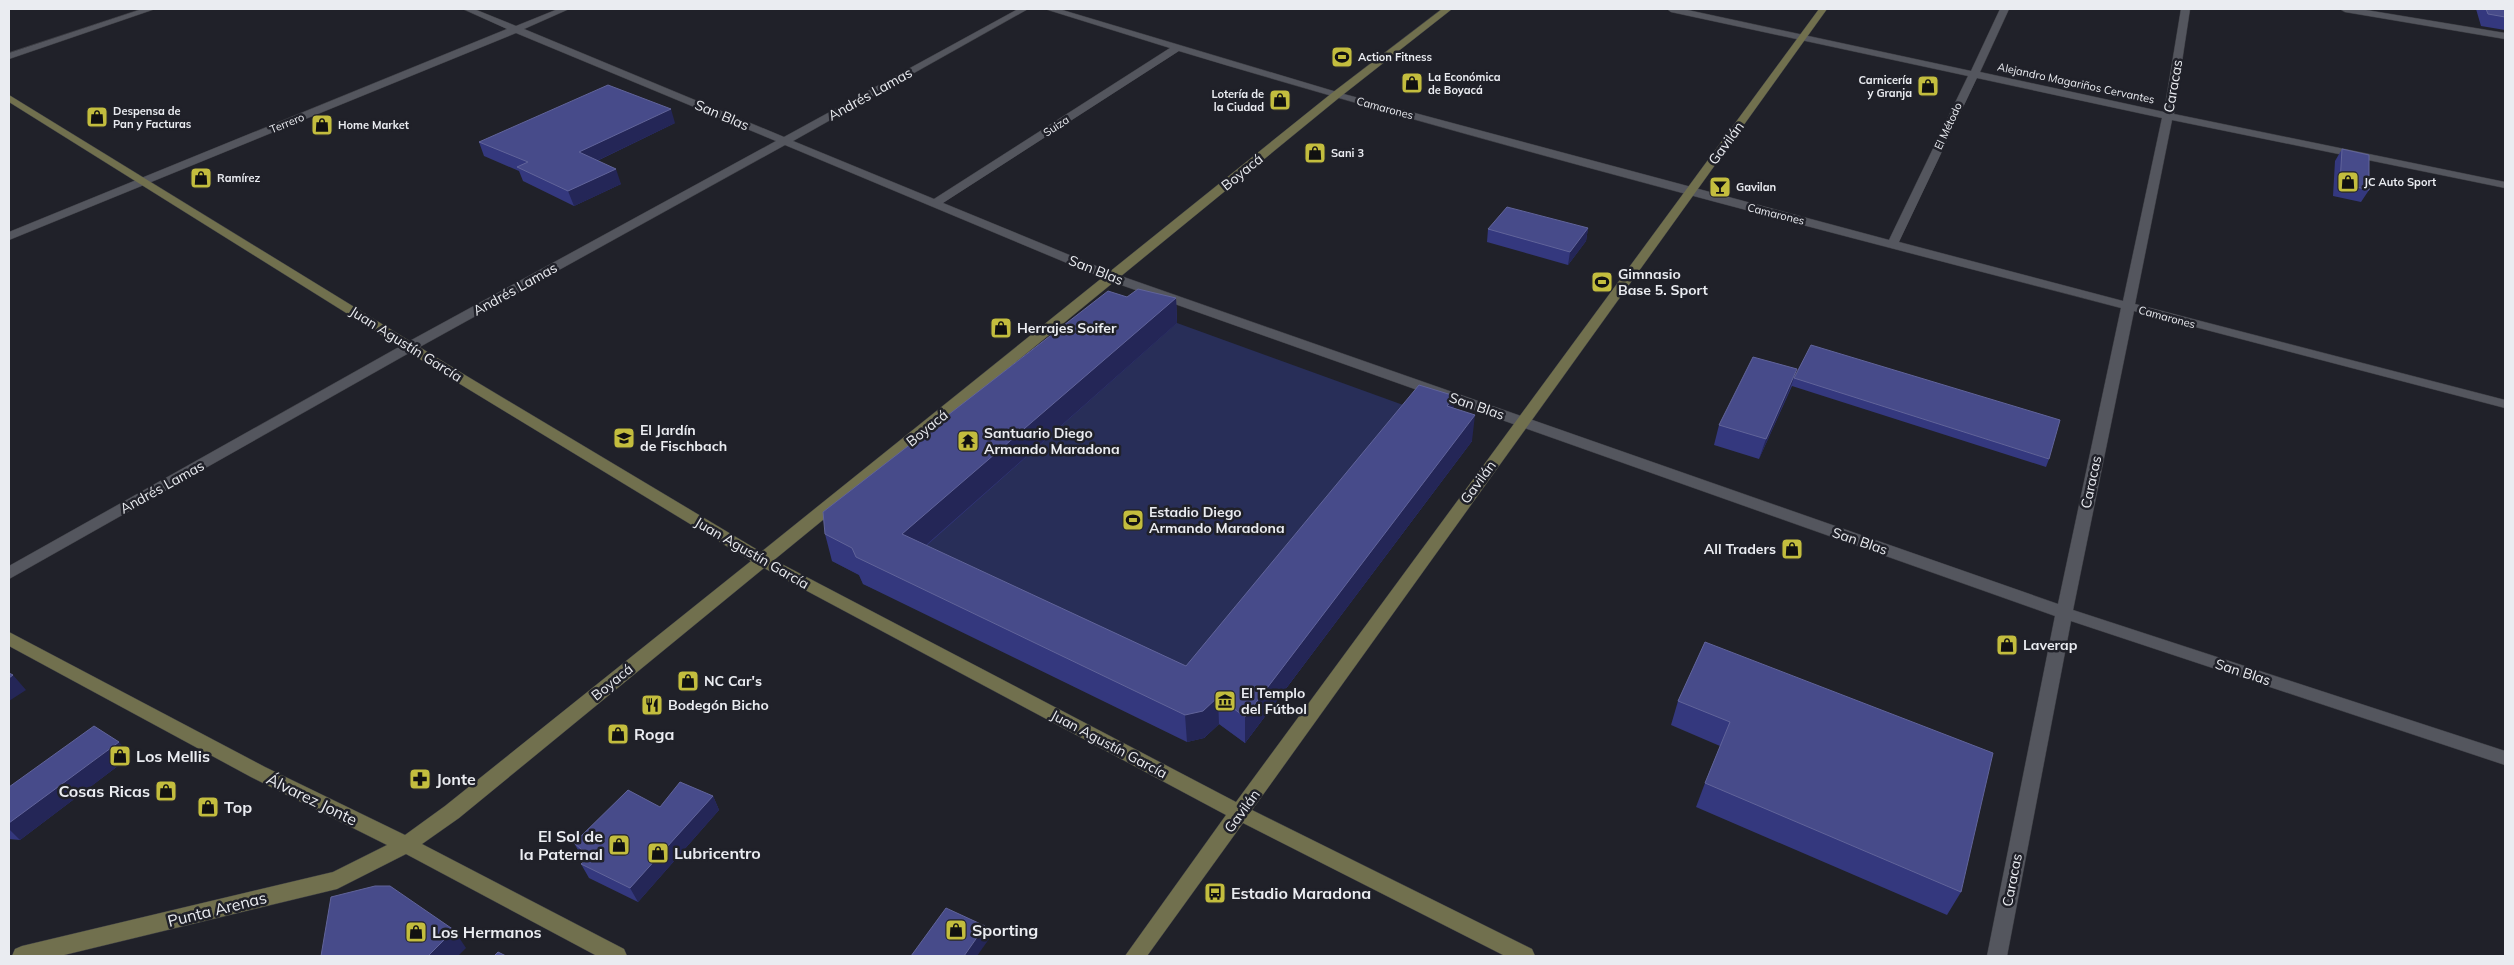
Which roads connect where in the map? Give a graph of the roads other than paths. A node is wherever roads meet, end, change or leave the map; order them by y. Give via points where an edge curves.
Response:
1 (150, 9) edge
2 (467, 9) edge
3 (565, 9) edge
4 (1024, 9) edge
5 (1050, 9) edge
6 (1447, 9) edge
7 (1672, 9) edge
8 (1823, 9) edge
9 (2005, 9) edge
10 (2186, 9) edge
11 (2346, 9) edge
12 (516, 29) junction
13 (2505, 36) edge
14 (1803, 37) junction
15 (1177, 48) junction
16 (9, 56) edge
17 (1973, 74) junction
18 (1336, 95) junction
19 (9, 98) edge
20 (2168, 116) junction
21 (784, 141) junction
22 (145, 181) junction
23 (2505, 185) edge
24 (1692, 192) junction
25 (934, 204) junction
26 (9, 236) edge
27 (1893, 243) junction
28 (1114, 278) junction
29 (2127, 306) junction
30 (411, 346) junction
31 (2505, 404) edge
32 (1522, 421) junction
33 (762, 561) junction
34 (9, 573) edge
35 (2064, 613) junction
36 (9, 638) edge
37 (2505, 758) edge
38 (1240, 813) junction
39 (406, 845) junction
40 (22, 956) edge
41 (617, 956) edge
42 (1135, 956) edge
43 (1526, 956) edge
44 (1997, 956) edge

1 - 16 street
2 - 12 street, San Blas
3 - 12 street, Terrero
4 - 21 street, Andrés Lamas
5 - 15 street, Camarones
6 - 18 street, Boyacá
7 - 14 street, Alejandro Magariños Cervantes
8 - 14 street, Gavilán
9 - 17 street, El Método
10 - 20 street, Caracas
11 - 13 street
12 - 21 street, San Blas
12 - 22 street, Terrero
14 - 17 street, Alejandro Magariños Cervantes
14 - 24 street, Gavilán
15 - 18 street, Camarones
15 - 25 street, Suiza
17 - 20 street, Alejandro Magariños Cervantes
17 - 27 street, El Método
18 - 24 street, Camarones
18 - 28 street, Boyacá
19 - 22 street, Juan Agustín García
20 - 23 street, Alejandro Magariños Cervantes
20 - 29 street, Caracas
21 - 25 street, San Blas
21 - 30 street, Andrés Lamas
22 - 26 street, Terrero
22 - 30 street, Juan Agustín García
24 - 27 street, Camarones
24 - 32 street, Gavilán
25 - 28 street, San Blas
27 - 29 street, Camarones
28 - 32 street, San Blas
28 - 33 street, Boyacá
29 - 31 street, Camarones
29 - 35 street, Caracas
30 - 33 street, Juan Agustín García
30 - 34 street, Andrés Lamas
32 - 35 street, San Blas
32 - 38 street, Gavilán
33 - 38 street, Juan Agustín García
33 - 39 street, Boyacá via 452,812
35 - 37 street, San Blas
35 - 44 street, Caracas
36 - 39 street, Álvarez Jonte via 258,772
38 - 42 street, Gavilán
38 - 43 street, Juan Agustín García
39 - 40 street, Punta Arenas via 337,880
39 - 41 street, Álvarez Jonte

